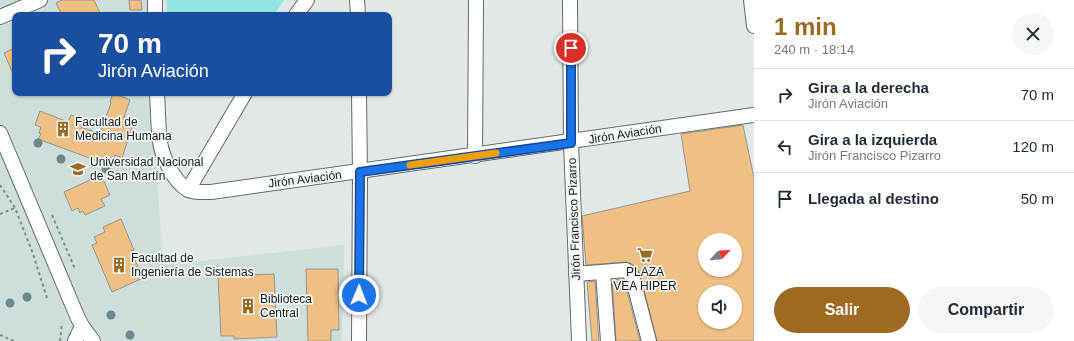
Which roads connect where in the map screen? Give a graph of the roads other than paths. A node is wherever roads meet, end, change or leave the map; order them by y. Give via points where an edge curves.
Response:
1 (40, 0) edge
2 (154, 0) edge
3 (307, 0) edge
4 (357, 0) edge
5 (476, 0) edge
6 (570, 0) edge
7 (751, 0) edge
8 (155, 12) edge
9 (298, 12) edge
10 (358, 12) edge
11 (0, 17) edge
12 (754, 26) edge
13 (158, 96) edge
14 (244, 96) edge
15 (359, 96) edge
16 (754, 115) edge
17 (0, 133) edge
18 (571, 143) junction
19 (475, 156) junction
20 (360, 172) junction
21 (188, 190) junction
22 (603, 272) junction
23 (576, 274) junction
24 (82, 326) junction
25 (75, 341) edge
26 (93, 341) edge
27 (359, 341) edge
28 (579, 341) edge
29 (608, 341) edge
30 (649, 341) edge

1 - 11 street
2 - 8 street
3 - 9 street
4 - 10 street
5 - 19 street
6 - 18 street, Jirón Francisco Pizarro
7 - 12 street
13 - 21 street via 160,143 177,181
14 - 21 street
15 - 20 street
16 - 18 street, Jirón Aviación
17 - 24 street
18 - 19 street, Jirón Aviación
18 - 23 street, Jirón Francisco Pizarro
19 - 20 street, Jirón Aviación
20 - 21 street, Jirón Aviación via 211,192
20 - 27 street
22 - 23 street
22 - 29 street
22 - 30 street via 626,270 632,276
23 - 28 street, Jirón Francisco Pizarro
24 - 25 street
24 - 26 street

